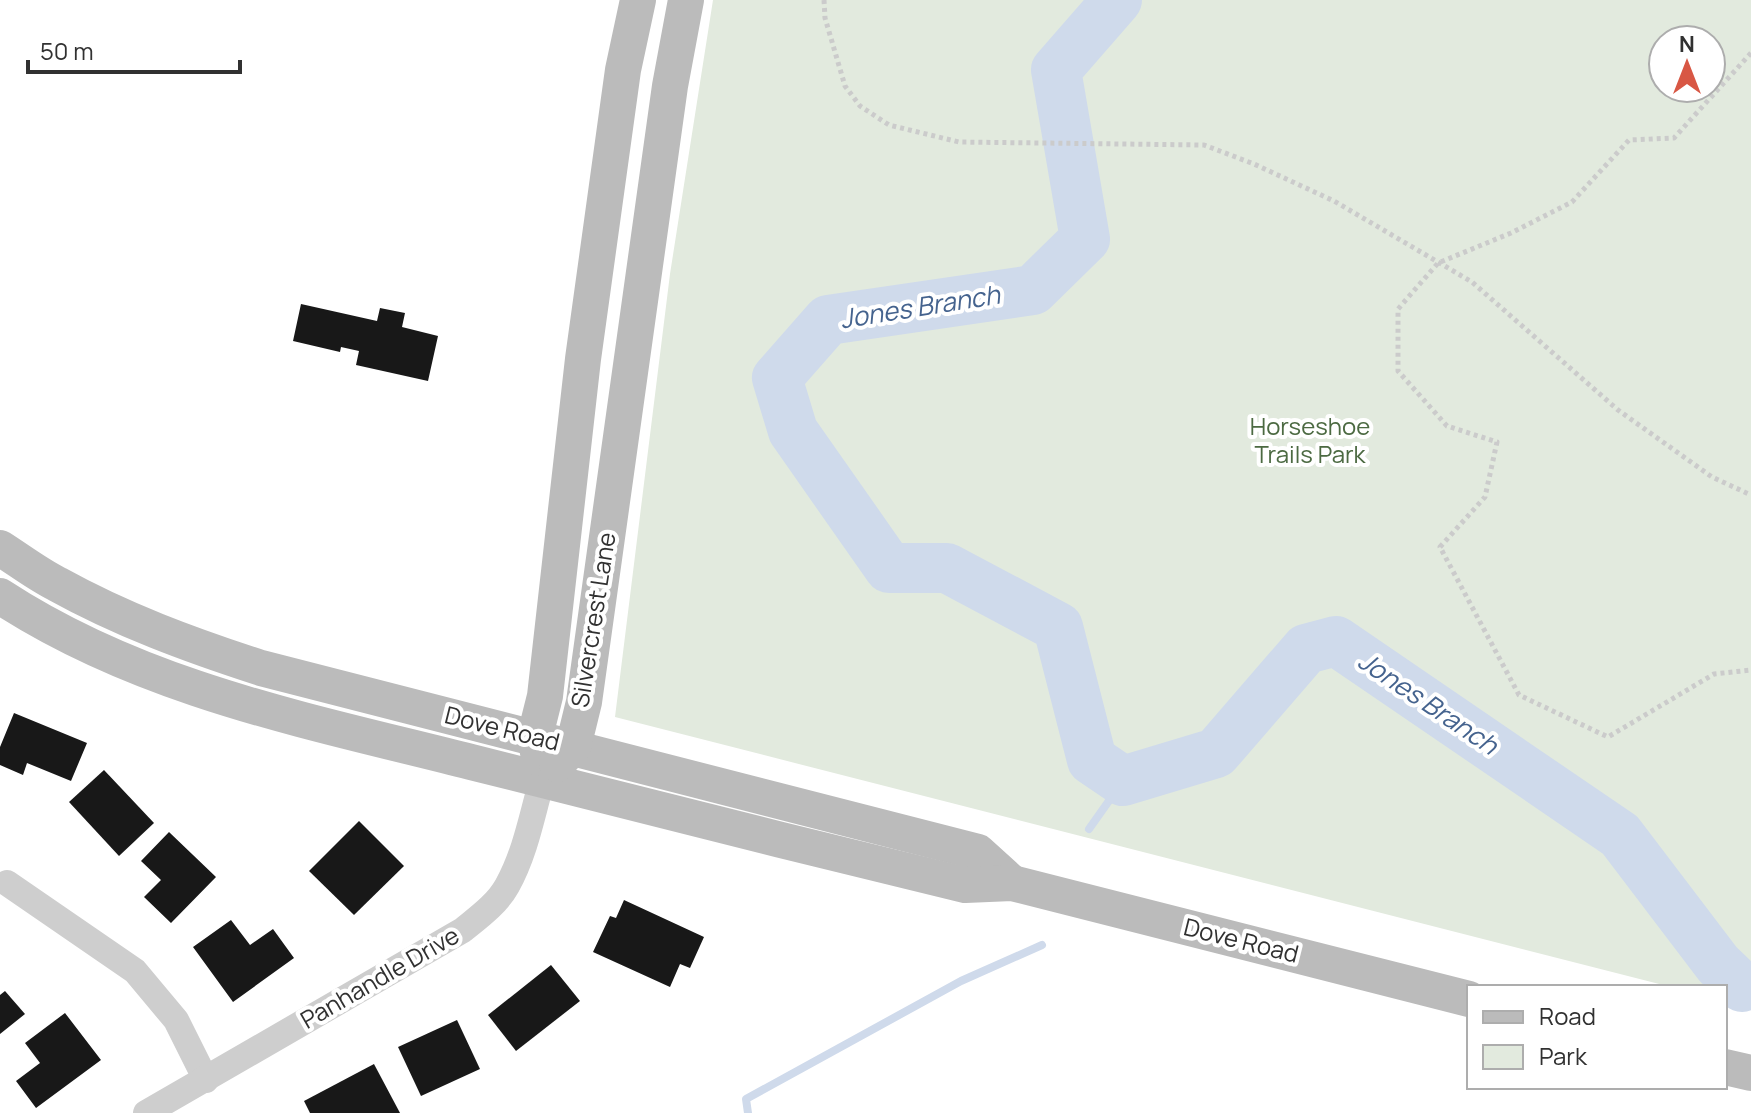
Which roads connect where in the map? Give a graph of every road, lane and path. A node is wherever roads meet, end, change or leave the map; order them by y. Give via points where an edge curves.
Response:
1 (638, 0) edge
2 (686, 0) edge
3 (824, 0) edge
4 (1751, 53) edge
5 (1438, 263) junction
6 (1751, 495) edge
7 (0, 548) edge
8 (0, 596) edge
9 (1751, 670) edge
10 (535, 736) junction
11 (573, 747) junction
12 (542, 780) junction
13 (7, 883) dead end
14 (1012, 883) junction
15 (1467, 998) edge
16 (1727, 1067) edge
17 (1751, 1073) edge
18 (206, 1080) junction
19 (146, 1113) edge

1 - 10 main road, Silvercrest Lane via 620,85 545,696
2 - 11 main road, Silvercrest Lane via 584,702
3 - 5 path via 845,86 860,106 889,125 959,142 1204,145 1334,201
4 - 5 path via 1674,138 1629,140 1572,202
5 - 6 path via 1472,282 1618,410 1712,477
5 - 9 path via 1398,309 1398,371 1447,426 1497,442 1485,497 1440,547 1519,695 1608,737 1714,674
7 - 10 main road, Dove Road via 54,583 189,645
8 - 12 main road, Dove Road via 33,618 175,683
10 - 11 main road, Dove Road
10 - 12 main road, Silvercrest Lane
11 - 12 main road, Silvercrest Lane
11 - 14 main road, Dove Road via 978,852
12 - 14 main road, Dove Road via 965,885
12 - 18 street, Panhandle Drive via 522,852 506,888 488,910 463,930
13 - 18 street via 135,971 176,1020
14 - 15 main road, Dove Road
16 - 17 main road
18 - 19 street, Panhandle Drive

